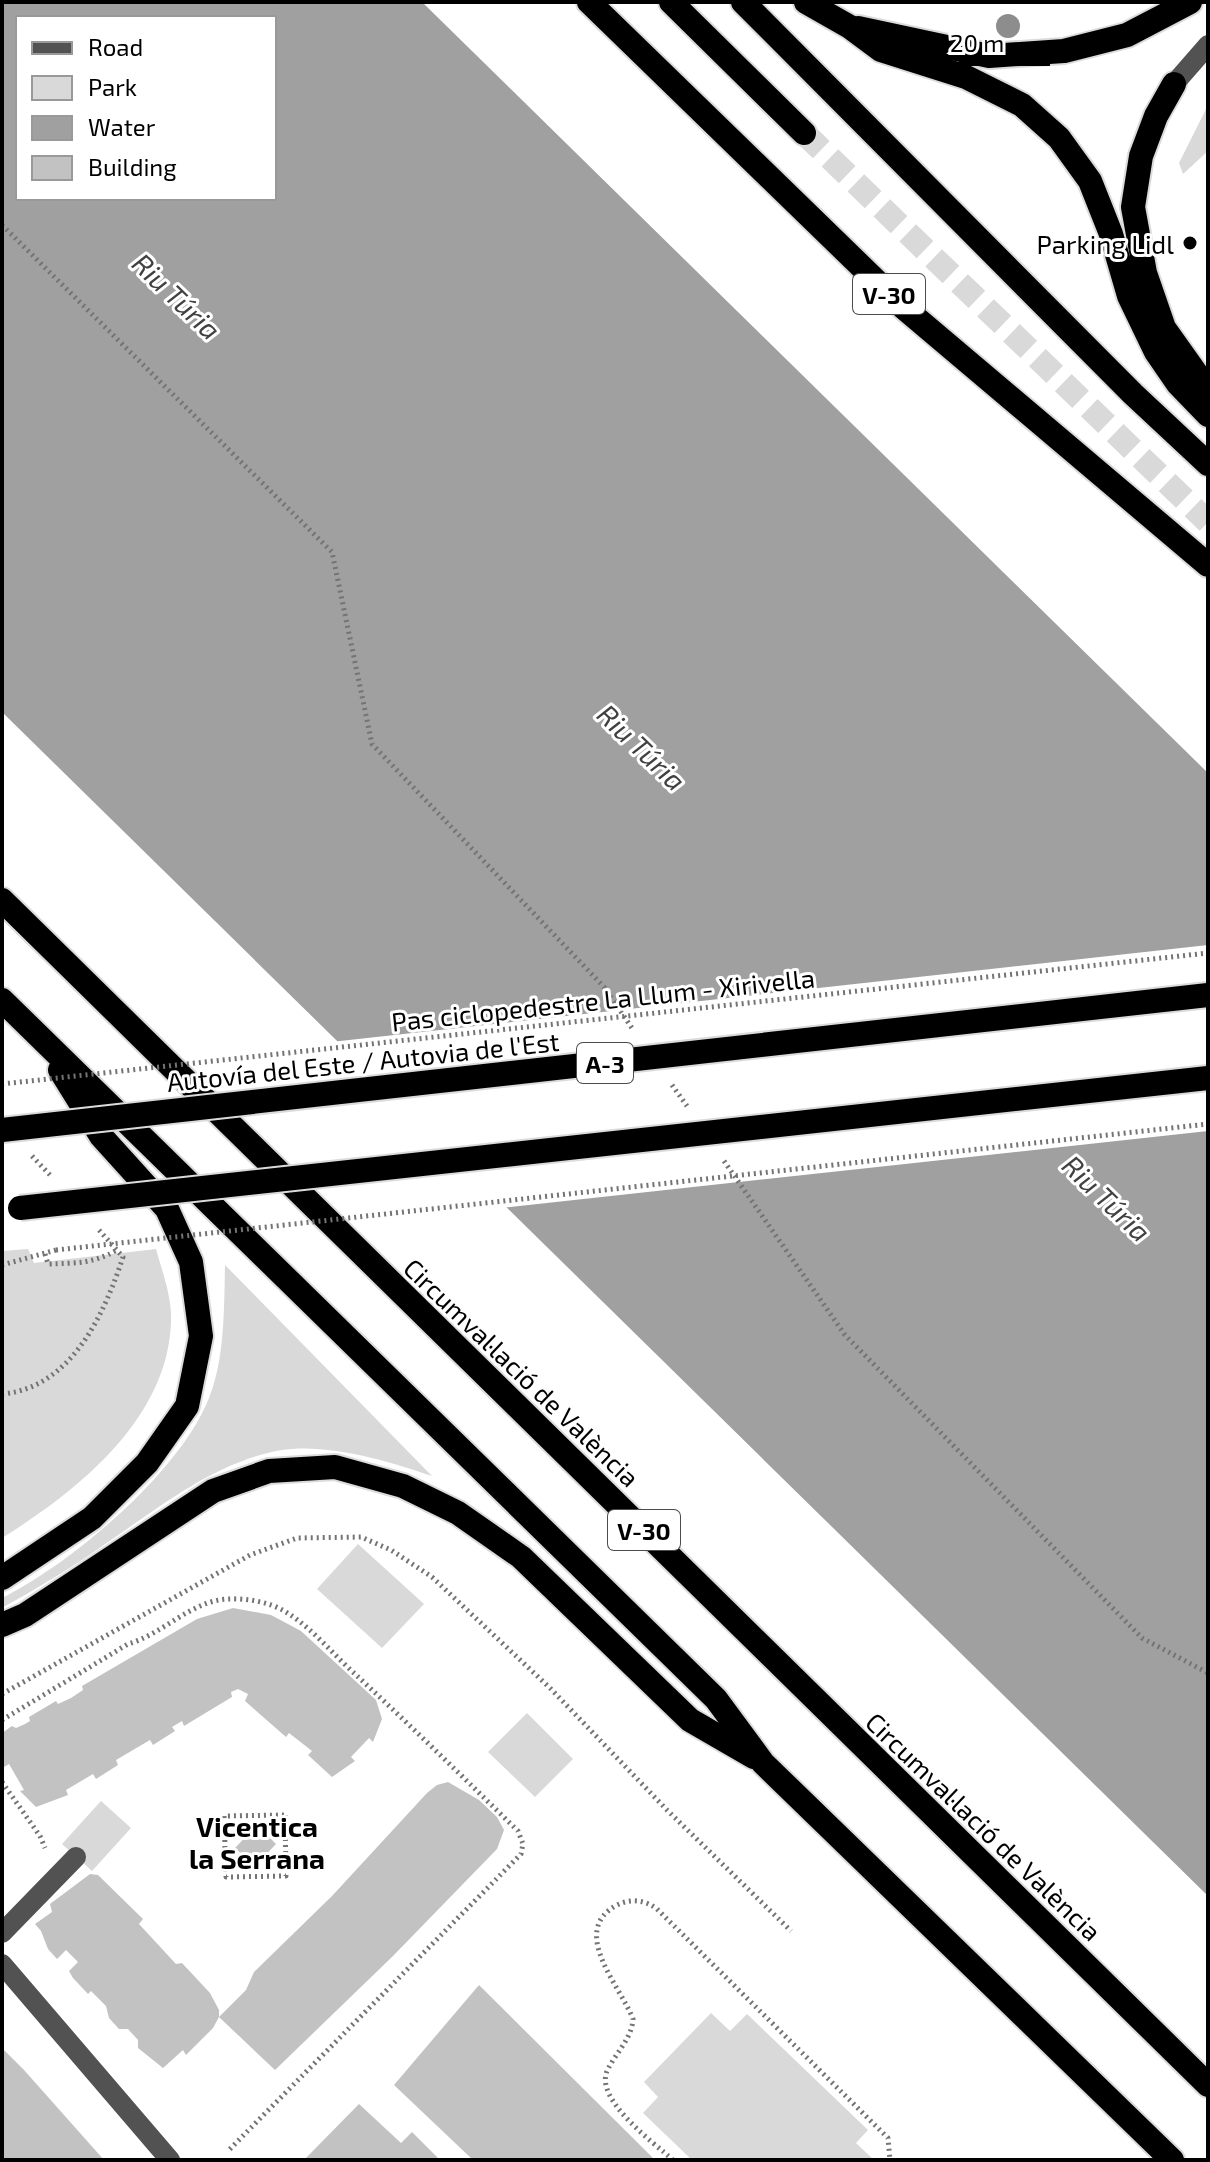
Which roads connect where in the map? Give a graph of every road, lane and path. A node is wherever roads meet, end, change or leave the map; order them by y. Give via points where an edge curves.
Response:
1 (589, 2) edge
2 (671, 2) edge
3 (743, 2) edge
4 (806, 2) edge
5 (1190, 2) edge
6 (850, 27) junction
7 (1208, 45) edge
8 (1174, 84) joint
9 (804, 133) tunnel mouth
10 (2, 225) edge
11 (1208, 390) edge
12 (1208, 415) edge
13 (1208, 464) edge
14 (1208, 565) edge
15 (2, 900) edge
16 (1208, 953) edge
17 (1208, 995) edge
18 (2, 1000) edge
19 (40, 1037) junction
20 (640, 1039) dead end
21 (667, 1077) dead end
22 (1208, 1078) edge
23 (2, 1084) edge
24 (694, 1116) dead end
25 (1208, 1124) edge
26 (2, 1130) edge
27 (23, 1146) dead end
28 (720, 1155) dead end
29 (54, 1180) dead end
30 (11, 1209) edge
31 (96, 1226) dead end
32 (117, 1250) junction
33 (45, 1254) junction
34 (2, 1265) edge
35 (2, 1394) edge
36 (2, 1578) edge
37 (2, 1625) edge
38 (1208, 1673) edge
39 (2, 1694) edge
40 (2, 1720) edge
41 (763, 1763) junction
42 (2, 1782) edge
43 (285, 1815) joint
44 (45, 1851) dead end
45 (76, 1857) dead end
46 (791, 1931) dead end
47 (2, 1933) edge
48 (2, 1964) edge
49 (1208, 2085) edge
50 (227, 2152) dead end
51 (170, 2160) edge
52 (673, 2160) edge
53 (890, 2160) edge
54 (1172, 2160) edge

1 - 14 highway, V-30 via 903,307
2 - 9 highway
3 - 13 highway
4 - 6 highway
5 - 6 highway via 1127,35 1064,51 989,56
6 - 12 highway via 881,50 966,77 1022,105 1059,138 1090,181 1129,296 1156,352
7 - 8 street
8 - 11 highway via 1141,156 1133,207 1145,273 1164,328
10 - 20 path via 332,552 372,744 604,987
15 - 49 highway, Circumval·lació de València / V-30
16 - 23 path, Pas ciclopedestre La Llum - Xirivella, bridge
17 - 26 highway, Autovía del Este / Autovia de l'Est / A-3, bridge
18 - 19 highway, V-30
19 - 36 highway via 101,1136 167,1209 191,1262 201,1336 187,1406 147,1463 92,1518
19 - 41 highway, V-30 via 716,1699
21 - 24 path
22 - 30 highway, bridge
25 - 33 path, bridge
27 - 29 path
28 - 38 path via 845,1335 1142,1638
31 - 32 path
32 - 33 path via 80,1263 48,1264
32 - 35 path via 123,1257 113,1289 80,1348 47,1380 22,1392
33 - 34 path
37 - 41 highway via 213,1491 269,1471 335,1467 403,1486 458,1513 521,1557 690,1720
39 - 46 path via 250,1555 297,1538 361,1537 432,1577
40 - 50 path via 201,1606 237,1599 276,1607 297,1620 518,1831 521,1854
41 - 54 highway, V-30
42 - 44 path
43 - 43 path via 286,1876 226,1877 224,1816
45 - 47 street
48 - 51 street
52 - 53 path via 619,2110 605,2086 605,2073 633,2019 601,1959 596,1934 604,1915 625,1902 648,1902 657,1909 888,2138

